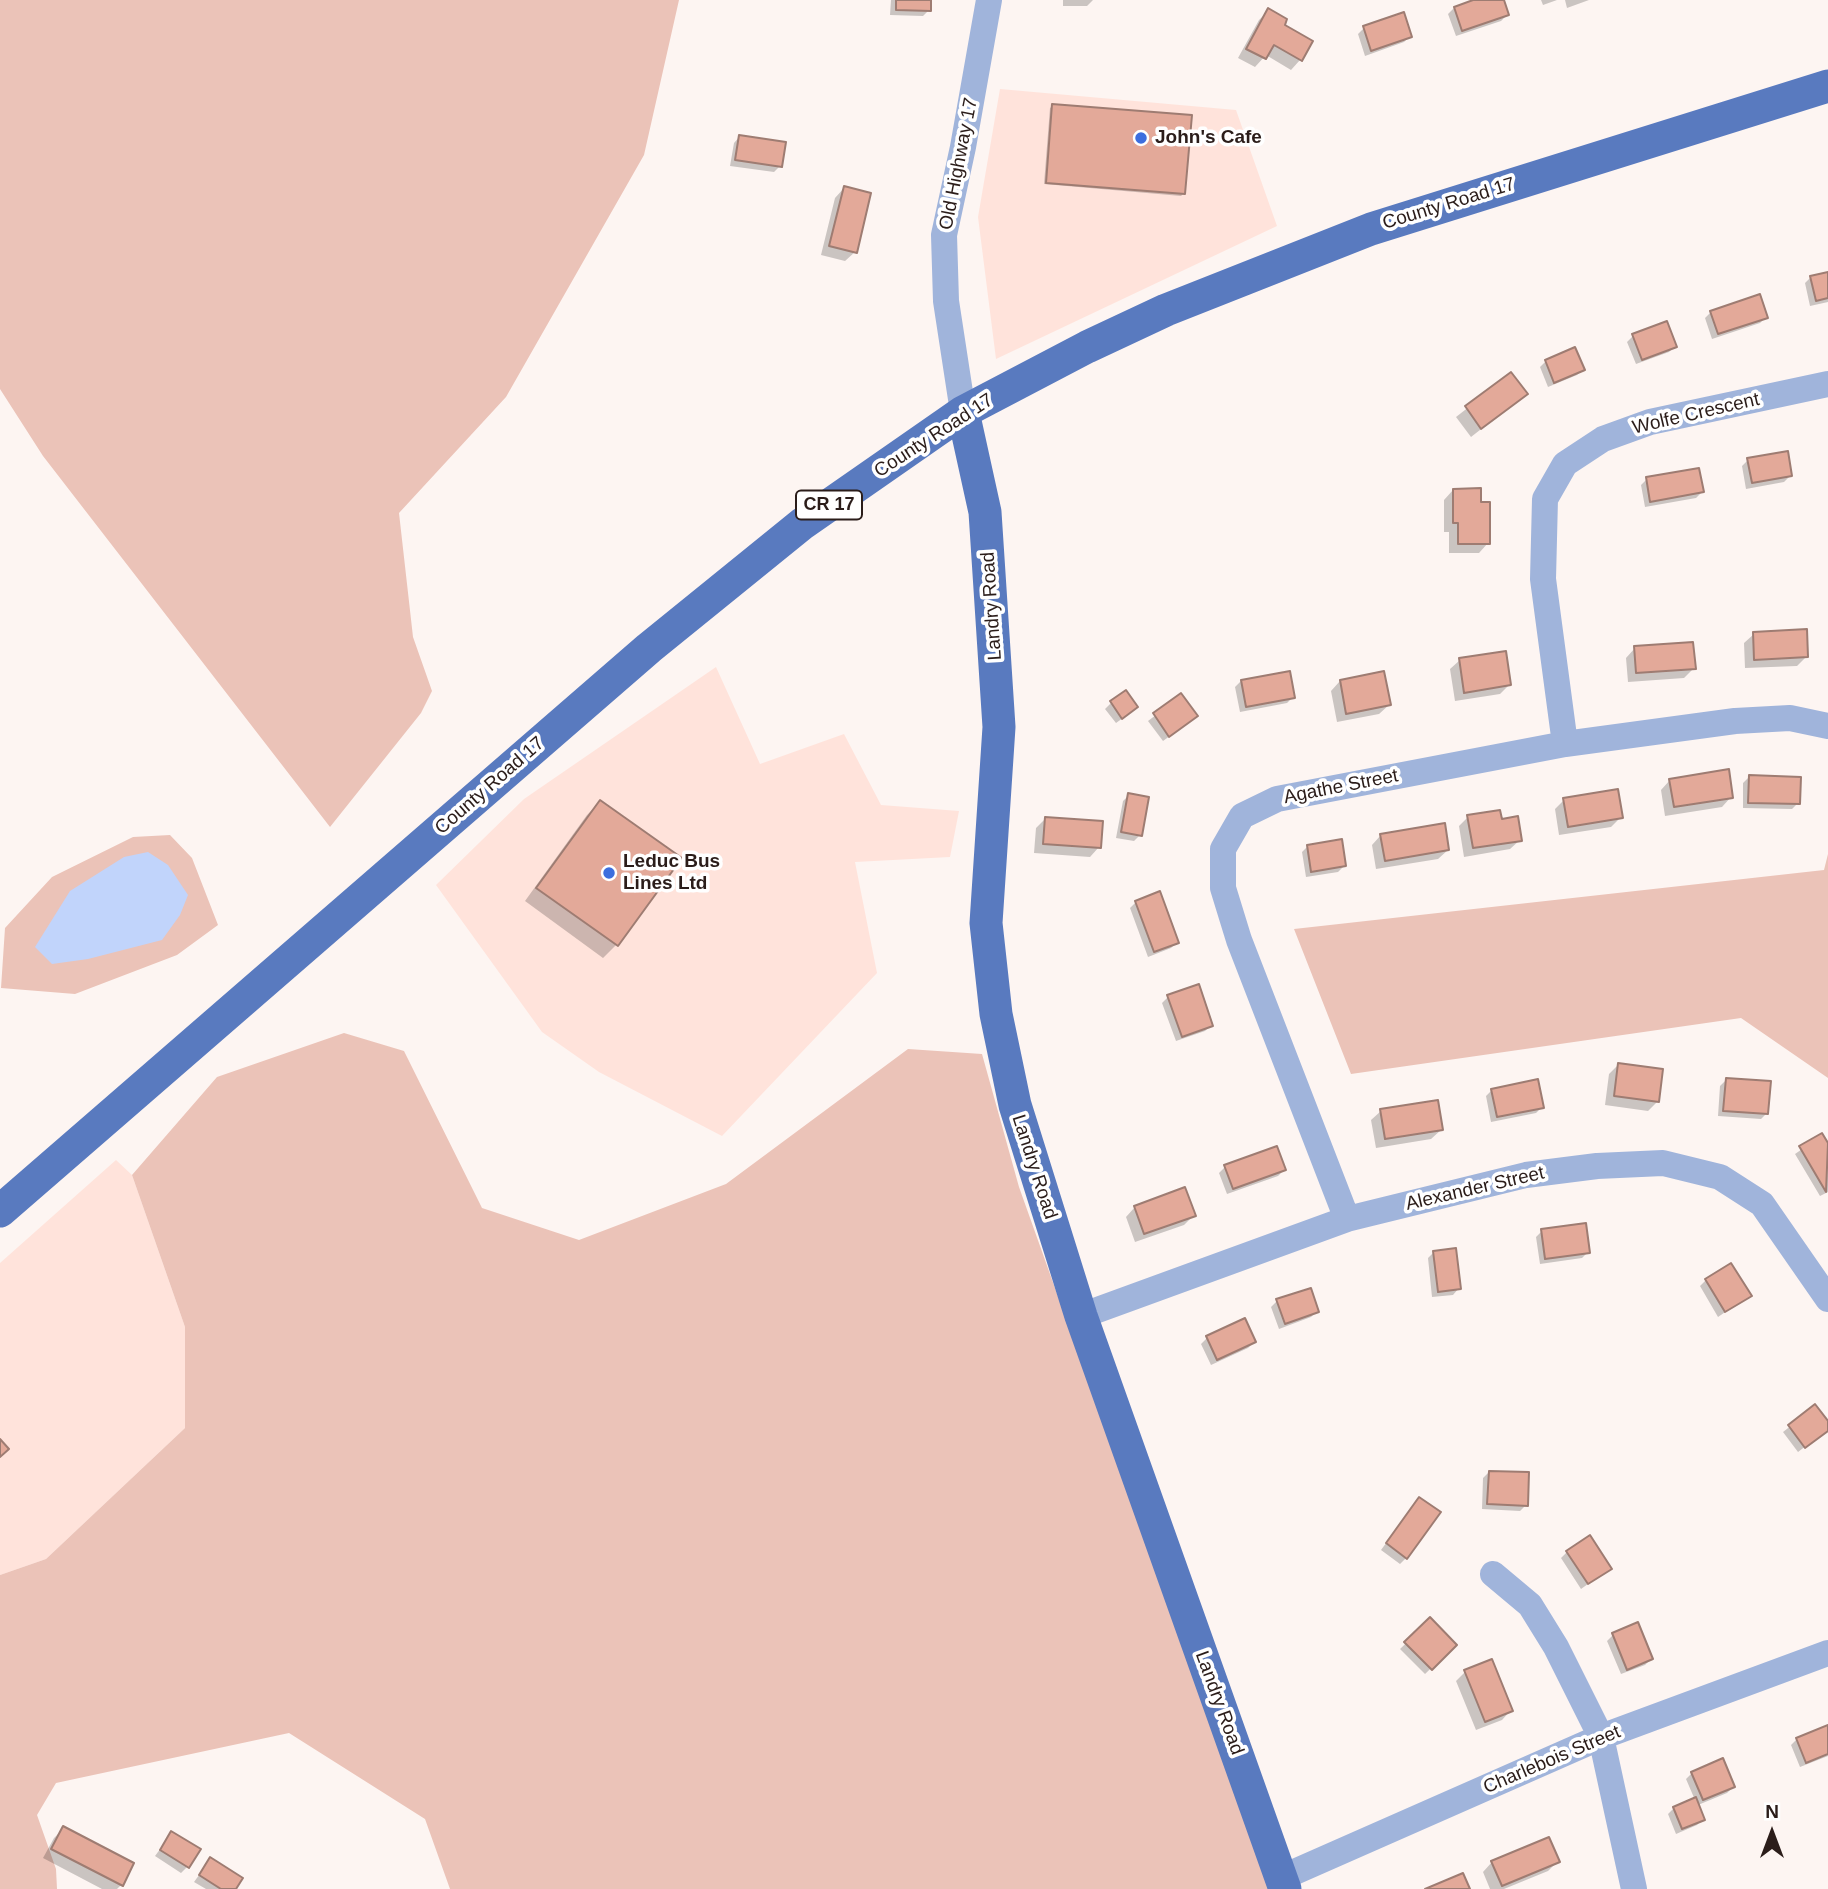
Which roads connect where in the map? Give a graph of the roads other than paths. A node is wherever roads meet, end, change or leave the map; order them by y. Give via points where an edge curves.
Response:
1 (989, 0) edge
2 (1828, 86) edge
3 (1828, 384) edge
4 (963, 411) junction
5 (1828, 726) edge
6 (1565, 744) junction
7 (0, 1212) edge
8 (1347, 1219) junction
9 (1828, 1299) edge
10 (1082, 1316) junction
11 (1493, 1574) dead end
12 (1828, 1653) edge
13 (1601, 1737) junction
14 (1283, 1884) edge
15 (1634, 1889) edge

1 - 4 street, Old Highway 17 via 944,235 946,300
2 - 4 main road, County Road 17 / CR 17 via 1371,229 1166,310
3 - 6 street, Wolfe Crescent via 1650,422 1603,439 1564,464 1545,499 1543,579
4 - 7 main road, County Road 17 / CR 17 via 802,524 649,648
4 - 10 main road, Landry Road via 985,512 999,727 986,923 996,1014 1015,1105
5 - 6 street, Agathe Street via 1790,718 1735,721
6 - 8 street, Agathe Street via 1278,799 1242,816 1223,849 1223,887 1239,940
8 - 9 street, Alexander Street via 1525,1175 1663,1163 1720,1177 1762,1204
8 - 10 street, Alexander Street
10 - 14 main road, Landry Road
11 - 13 street via 1530,1605
12 - 13 street, Charlebois Street
13 - 14 street, Charlebois Street
13 - 15 street

